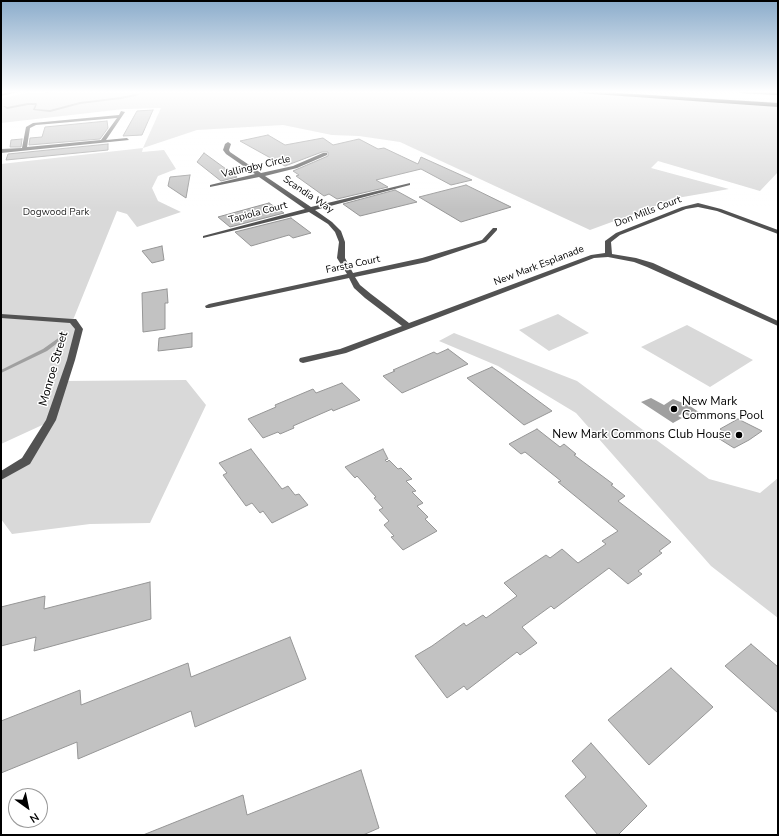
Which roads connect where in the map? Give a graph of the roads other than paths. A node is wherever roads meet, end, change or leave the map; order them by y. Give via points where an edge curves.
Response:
1 (27, 131) edge
2 (109, 131) edge
3 (128, 139) dead end
4 (103, 140) junction
5 (228, 144) dead end
6 (24, 148) junction
7 (1, 151) edge
8 (325, 154) dead end
9 (260, 175) junction
10 (408, 184) dead end
11 (212, 186) dead end
12 (310, 209) junction
13 (495, 229) dead end
14 (778, 232) edge
15 (205, 237) dead end
16 (608, 255) junction
17 (350, 276) junction
18 (209, 306) dead end
19 (1, 316) edge
20 (778, 324) edge
21 (409, 327) junction
22 (303, 360) dead end
23 (1, 476) edge

1 - 6 street
2 - 4 street
3 - 4 street
4 - 6 street
5 - 9 street, Scandia Way via 228,154
6 - 7 street
8 - 9 street, Vallingby Circle via 295,167
9 - 11 street, Vallingby Circle
9 - 12 street, Scandia Way
10 - 12 street, Tapiola Court
12 - 15 street, Tapiola Court
12 - 17 street, Scandia Way via 338,231 342,242 341,258
13 - 17 street, Farsta Court via 484,241 459,250
14 - 16 street, Don Mills Court via 698,205 618,234 608,241
16 - 20 street, New Mark Esplanade via 650,265
16 - 21 street, New Mark Esplanade via 593,256
17 - 18 street, Farsta Court
17 - 21 street, Scandia Way via 368,296
19 - 23 street, Monroe Street via 73,320 79,329 52,420 26,462
21 - 22 street, New Mark Esplanade via 343,351

